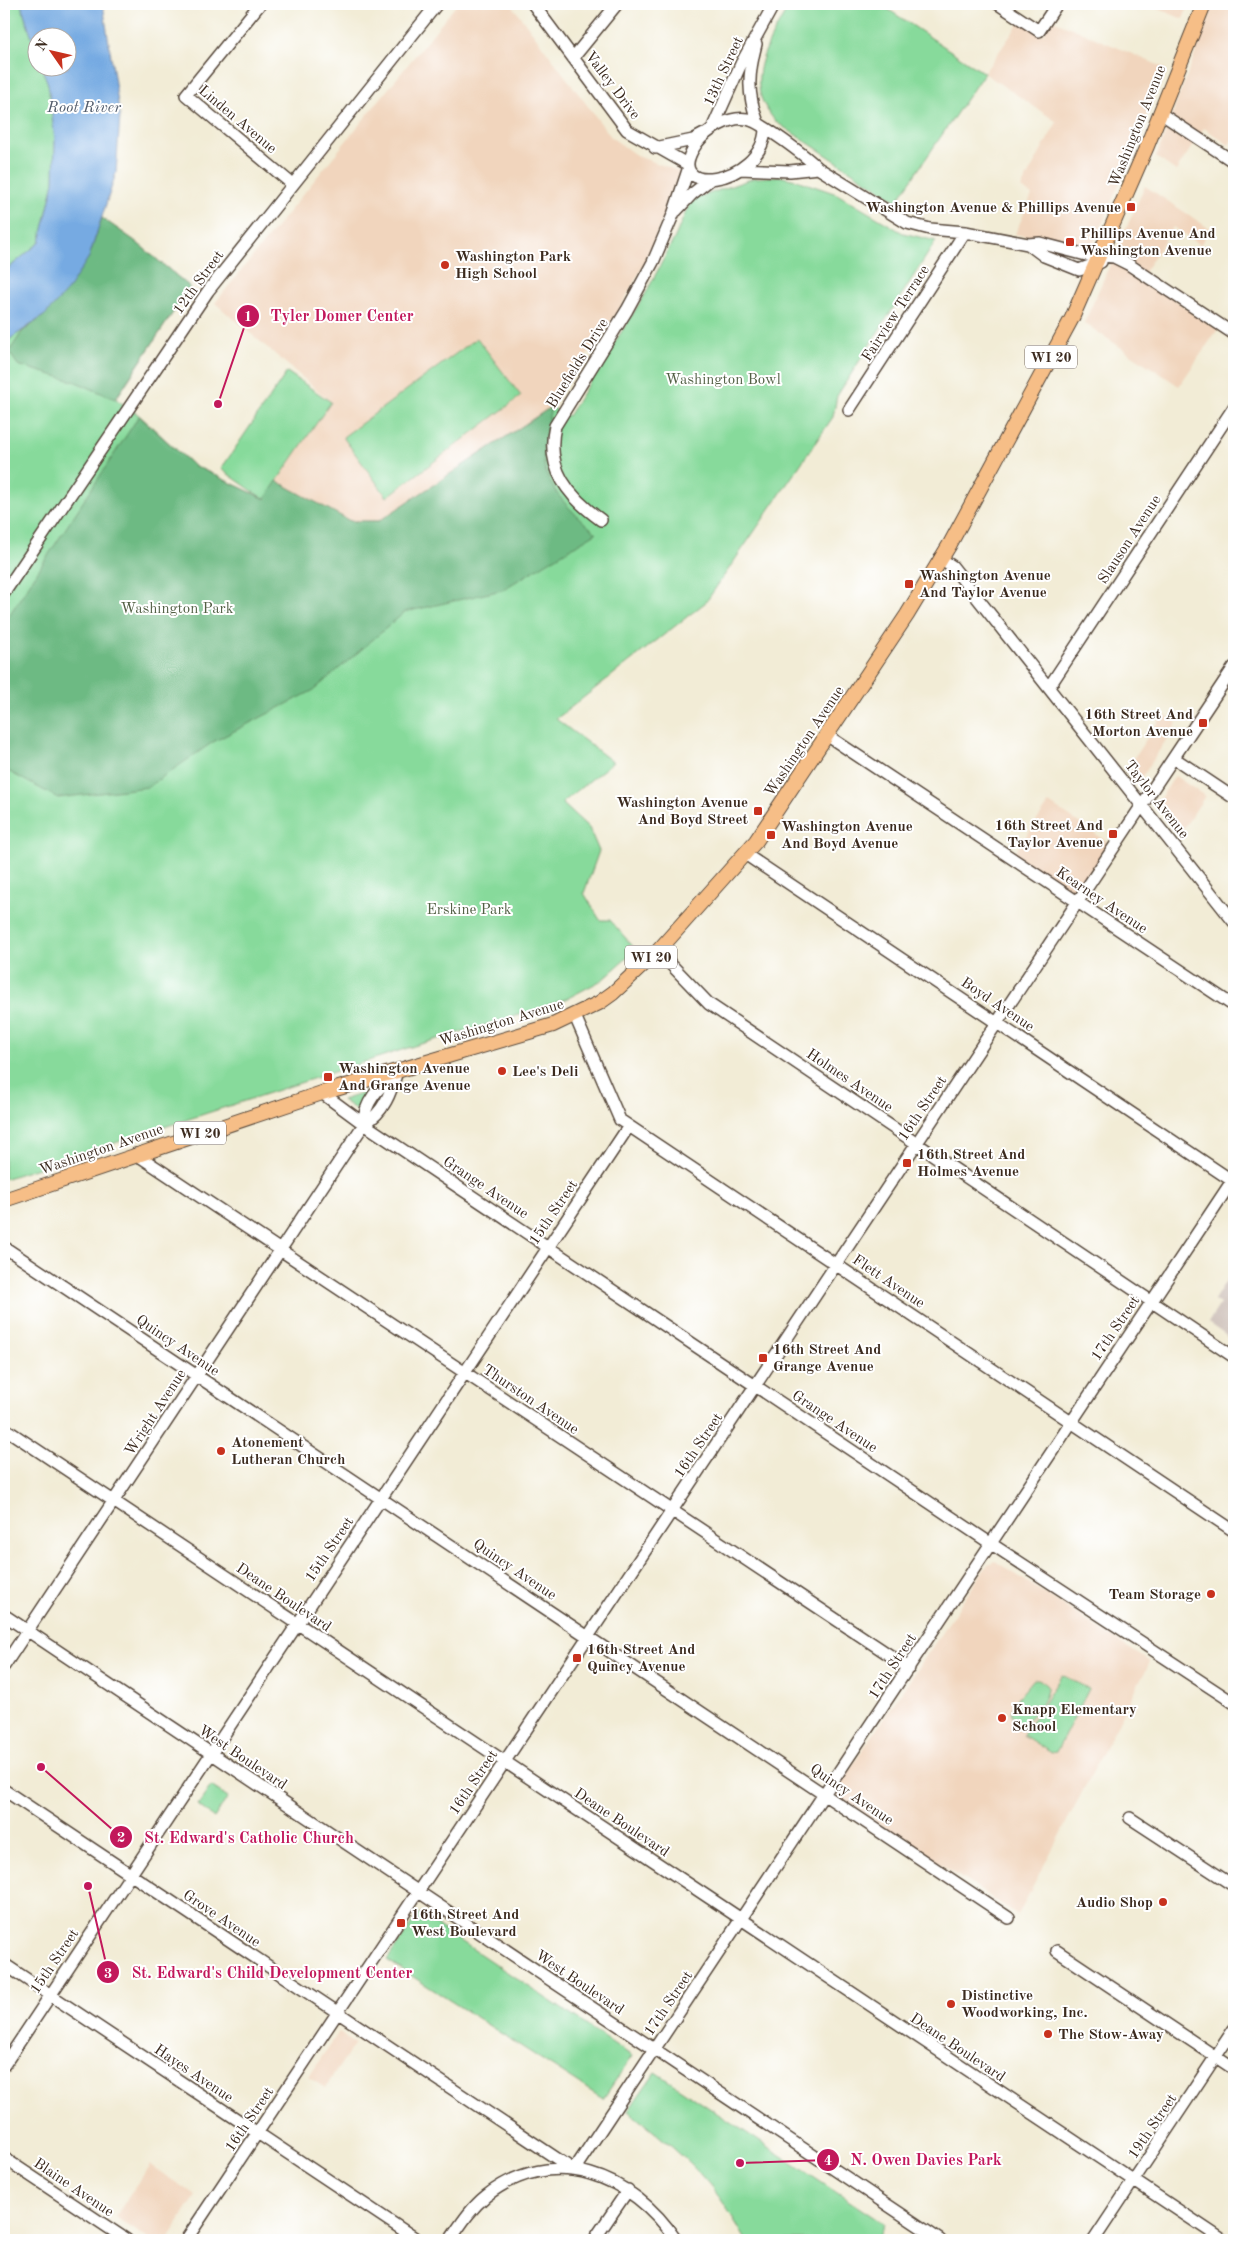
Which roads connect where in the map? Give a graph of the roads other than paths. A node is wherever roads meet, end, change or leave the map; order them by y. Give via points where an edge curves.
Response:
1 (260, 4) edge
2 (437, 4) edge
3 (533, 4) edge
4 (617, 4) edge
5 (774, 4) edge
6 (998, 4) edge
7 (1057, 4) edge
8 (1204, 4) edge
9 (761, 26) junction
10 (573, 58) junction
11 (1160, 113) junction
12 (761, 126) junction
13 (710, 131) junction
14 (655, 148) junction
15 (1234, 162) edge
16 (687, 167) junction
17 (818, 168) junction
18 (740, 169) junction
19 (711, 179) junction
20 (292, 184) junction
21 (673, 214) junction
22 (965, 232) junction
23 (1104, 259) junction
24 (1234, 334) edge
25 (1234, 407) edge
26 (849, 410) dead end
27 (601, 520) dead end
28 (940, 558) junction
29 (4, 593) edge
30 (1234, 667) edge
31 (1049, 688) junction
32 (828, 736) junction
33 (1174, 758) junction
34 (1234, 798) edge
35 (1142, 806) junction
36 (745, 854) junction
37 (1078, 902) junction
38 (1234, 922) edge
39 (658, 951) junction
40 (1234, 1006) edge
41 (575, 1016) junction
42 (998, 1022) junction
43 (397, 1070) junction
44 (322, 1093) junction
45 (364, 1124) junction
46 (629, 1126) junction
47 (917, 1143) junction
48 (136, 1154) junction
49 (1234, 1180) edge
50 (4, 1200) edge
51 (4, 1247) edge
52 (548, 1247) junction
53 (281, 1250) junction
54 (837, 1264) junction
55 (1150, 1302) junction
56 (1234, 1357) edge
57 (464, 1372) junction
58 (197, 1376) junction
59 (756, 1385) junction
60 (1070, 1423) junction
61 (4, 1428) edge
62 (381, 1498) junction
63 (114, 1502) junction
64 (672, 1510) junction
65 (1234, 1531) edge
66 (990, 1543) junction
67 (4, 1615) edge
68 (297, 1624) junction
69 (27, 1631) junction
70 (588, 1636) junction
71 (4, 1666) edge
72 (909, 1668) junction
73 (1233, 1700) edge
74 (211, 1753) junction
75 (505, 1762) junction
76 (4, 1790) edge
77 (825, 1794) junction
78 (1130, 1818) dead end
79 (130, 1875) junction
80 (1234, 1886) edge
81 (418, 1892) junction
82 (1009, 1918) dead end
83 (742, 1919) junction
84 (1057, 1952) dead end
85 (4, 1964) edge
86 (50, 1995) junction
87 (338, 2013) junction
88 (1234, 2028) edge
89 (655, 2050) junction
90 (1215, 2057) junction
91 (4, 2065) edge
92 (1234, 2069) edge
93 (257, 2133) junction
94 (4, 2158) edge
95 (574, 2170) junction
96 (1134, 2181) junction
97 (628, 2190) junction
98 (127, 2240) edge
99 (186, 2240) edge
100 (418, 2240) edge
101 (450, 2240) edge
102 (594, 2240) edge
103 (676, 2240) edge
104 (940, 2240) edge
105 (1094, 2240) edge
106 (1223, 2240) edge

1 - 20 street, Linden Avenue via 186,95
2 - 20 street, 12th Street
3 - 10 street, Valley Drive
4 - 10 street
5 - 9 street, 13th Street
6 - 7 street via 1039,31
8 - 11 main road, Washington Avenue / WI 20
9 - 12 street, 13th Street via 751,64 749,89 750,103
9 - 13 street, 13th Street
10 - 14 street, Valley Drive via 627,130
11 - 15 street
11 - 23 main road, Washington Avenue / WI 20
12 - 13 street via 741,119
12 - 17 street
12 - 18 street via 761,150
13 - 14 street via 693,140
13 - 16 street, 13th Street via 692,151
14 - 16 street, Valley Drive
16 - 19 street, Valley Drive via 696,178
16 - 21 street, Bluefields Drive
17 - 18 street via 790,171
17 - 22 street via 907,223
18 - 19 street, Bluefields Drive
19 - 21 street, Bluefields Drive
20 - 29 street, 12th Street via 208,291
21 - 27 street, Bluefields Drive via 653,262 627,310 555,426 552,440 559,475 581,506
22 - 23 street via 1040,244
22 - 26 street, Fairview Terrace
23 - 24 street via 1128,264
23 - 28 main road, Washington Avenue / WI 20
25 - 31 street, Slauson Avenue
28 - 31 street, Taylor Avenue via 952,566
28 - 32 main road, Washington Avenue / WI 20
30 - 33 street, 16th Street
31 - 35 street, Taylor Avenue
32 - 36 main road, Washington Avenue / WI 20
32 - 37 street, Kearney Avenue
33 - 34 street
33 - 35 street, 16th Street
35 - 37 street, 16th Street
35 - 38 street, Taylor Avenue
36 - 39 main road, Washington Avenue / WI 20
36 - 42 street, Boyd Avenue
37 - 40 street, Kearney Avenue
37 - 42 street, 16th Street
39 - 41 main road, Washington Avenue / WI 20 via 613,993
39 - 47 street, Holmes Avenue via 709,1004
41 - 43 main road, Washington Avenue / WI 20
41 - 46 street, Flett Avenue via 620,1120
42 - 47 street, 16th Street
42 - 49 street, Boyd Avenue
43 - 44 main road, Washington Avenue / WI 20
43 - 45 street, Wright Avenue via 380,1086 364,1113
44 - 45 street, Grange Avenue
44 - 48 main road, Washington Avenue / WI 20
45 - 52 street, Grange Avenue
45 - 53 street, Wright Avenue
46 - 52 street, 15th Street
46 - 54 street, Flett Avenue
47 - 54 street, 16th Street
47 - 55 street, Holmes Avenue
48 - 50 main road, Washington Avenue / WI 20
48 - 53 street, Thurston Avenue
49 - 55 street, 17th Street
51 - 58 street, Quincy Avenue
52 - 57 street, 15th Street
52 - 59 street, Grange Avenue
53 - 57 street, Thurston Avenue
53 - 58 street, Wright Avenue
54 - 59 street, 16th Street
54 - 60 street, Flett Avenue
55 - 56 street, Holmes Avenue
55 - 60 street, 17th Street
57 - 62 street, 15th Street
57 - 64 street, Thurston Avenue
58 - 62 street, Quincy Avenue
58 - 63 street, Wright Avenue
59 - 64 street, 16th Street
59 - 66 street, Grange Avenue
60 - 65 street, Flett Avenue
60 - 66 street, 17th Street
61 - 63 street, Deane Boulevard
62 - 68 street, 15th Street
62 - 70 street, Quincy Avenue
63 - 68 street, Deane Boulevard
63 - 69 street, Wright Avenue
64 - 70 street, 16th Street
64 - 72 street, Thurston Avenue
66 - 72 street, 17th Street
66 - 73 street, Grange Avenue
67 - 69 street, West Boulevard
68 - 74 street, 15th Street
68 - 75 street, Deane Boulevard
69 - 71 street, Wright Avenue
69 - 74 street, West Boulevard
70 - 75 street, 16th Street
70 - 77 street, Quincy Avenue
72 - 77 street, 17th Street
74 - 79 street, 15th Street
74 - 81 street, West Boulevard
75 - 81 street, 16th Street
75 - 83 street, Deane Boulevard
76 - 79 street, Grove Avenue
77 - 82 street, Quincy Avenue
77 - 83 street, 17th Street
78 - 80 street
79 - 86 street, 15th Street
79 - 87 street, Grove Avenue
81 - 87 street, 16th Street
81 - 89 street, West Boulevard
83 - 89 street, 17th Street
83 - 96 street, Deane Boulevard
84 - 90 street
85 - 86 street, Hayes Avenue
86 - 91 street, 15th Street
86 - 93 street, Hayes Avenue
87 - 93 street, 16th Street
87 - 95 street, Grove Avenue
88 - 90 street, 19th Street
89 - 95 street, 17th Street
89 - 104 street, West Boulevard
90 - 92 street
90 - 96 street, 19th Street
93 - 99 street, 16th Street
93 - 100 street, Hayes Avenue
94 - 98 street, Blaine Avenue
95 - 97 street via 600,2176
95 - 101 street via 543,2171 503,2185 477,2204
96 - 105 street, 19th Street
96 - 106 street, Deane Boulevard
97 - 102 street
97 - 103 street via 653,2212

